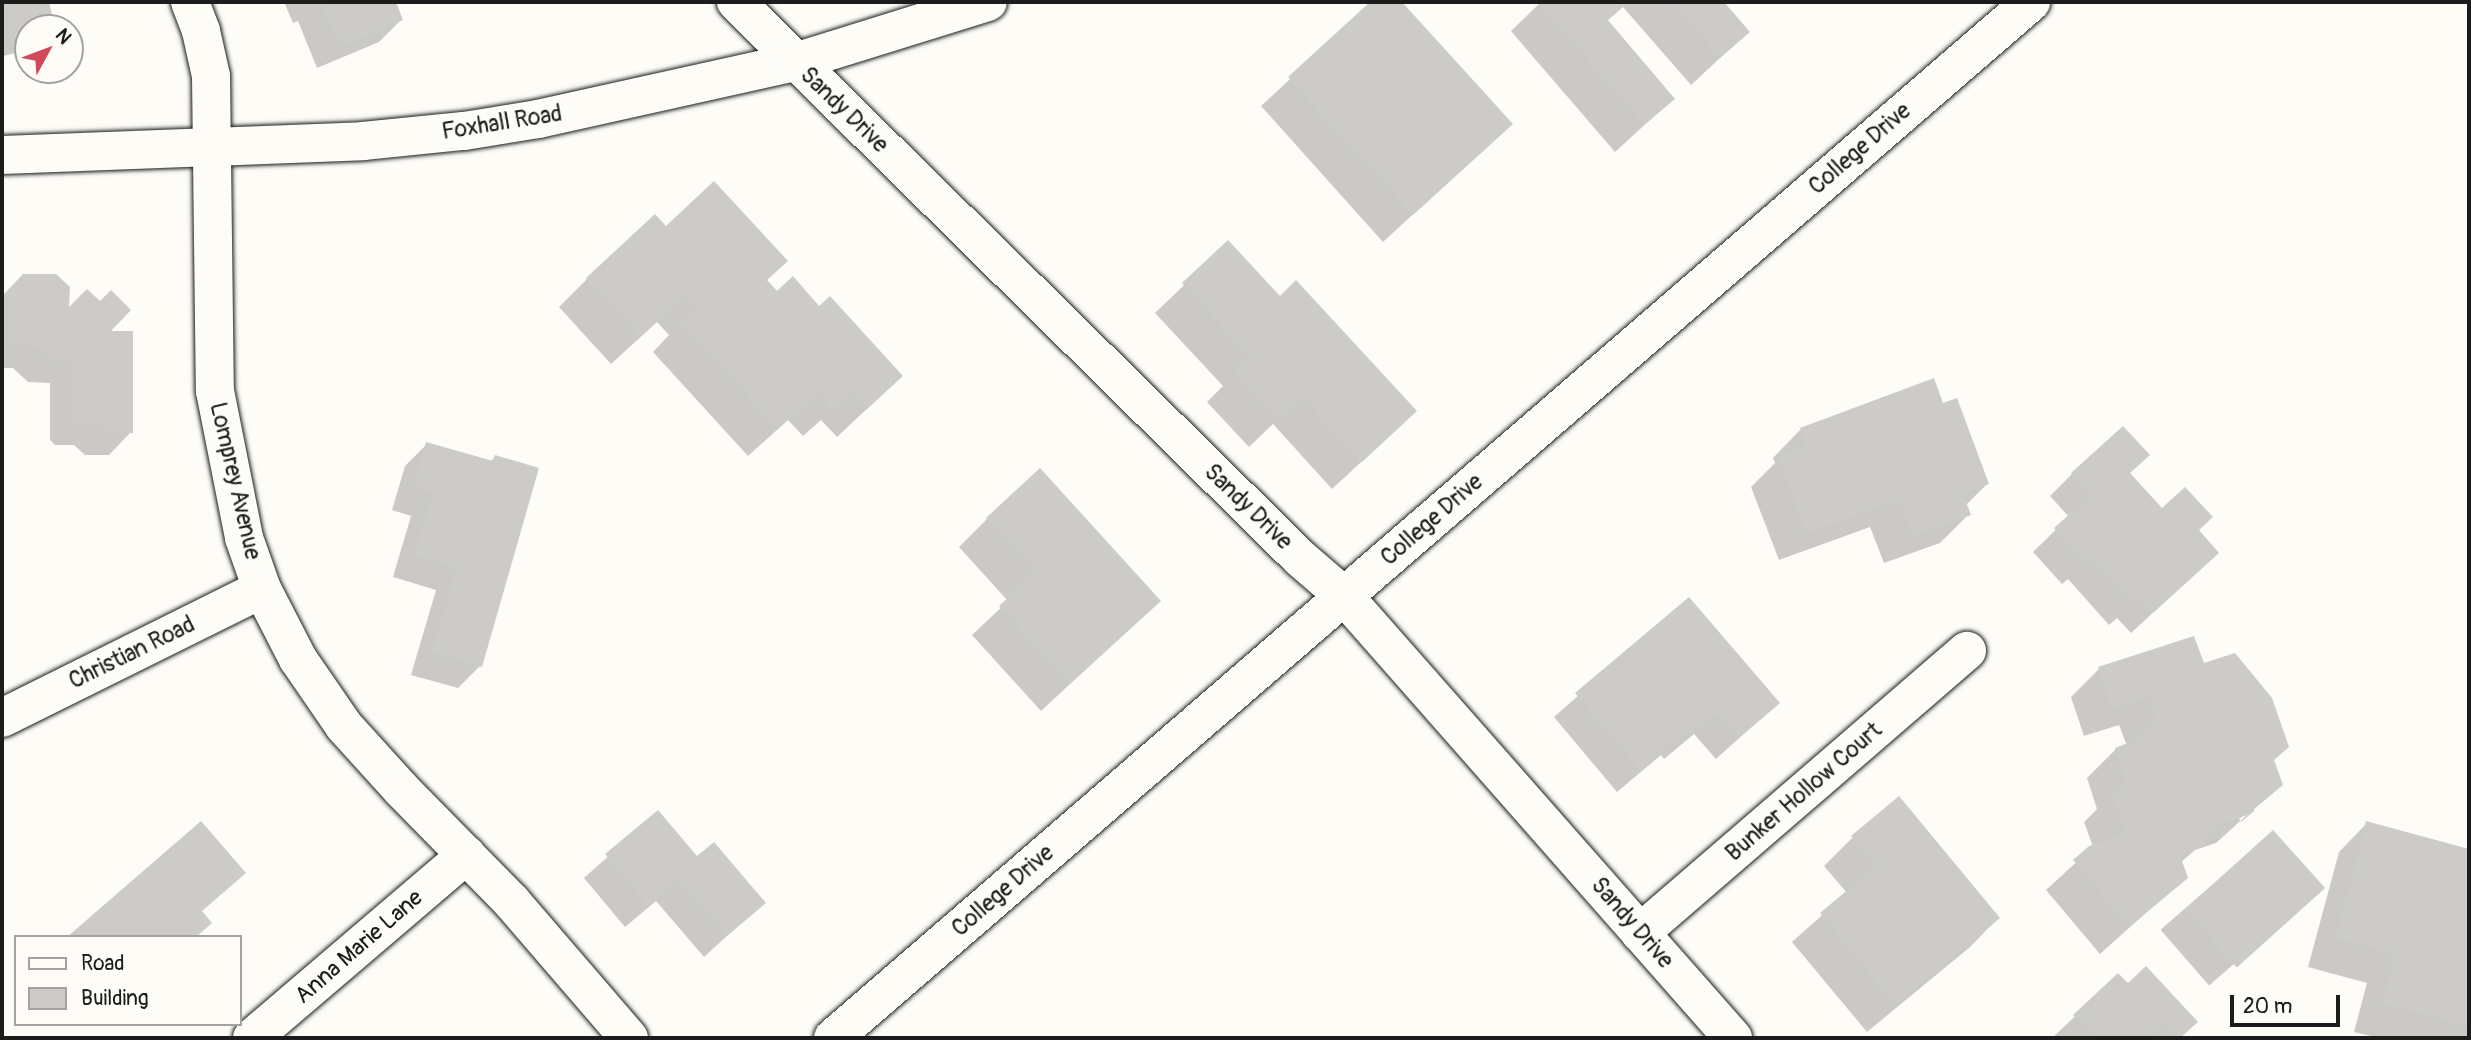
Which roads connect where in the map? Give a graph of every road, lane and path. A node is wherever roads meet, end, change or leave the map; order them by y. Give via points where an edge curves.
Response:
1 (190, 2) edge
2 (736, 2) edge
3 (988, 2) edge
4 (2031, 2) edge
5 (795, 62) junction
6 (214, 147) junction
7 (2, 155) edge
8 (262, 589) junction
9 (1344, 596) junction
10 (1968, 651) dead end
11 (2, 718) edge
12 (466, 855) junction
13 (1640, 933) junction
14 (252, 1038) edge
15 (629, 1038) edge
16 (833, 1038) edge
17 (1733, 1038) edge

1 - 6 street, Lomprey Avenue via 211,76
2 - 5 street, Sandy Drive
3 - 5 street, Foxhall Road
4 - 9 street, College Drive
5 - 6 street, Foxhall Road via 464,131 363,141
5 - 9 street, Sandy Drive
6 - 7 street, Foxhall Road
6 - 8 street, Lomprey Avenue via 215,391 244,538
8 - 11 street, Christian Road
8 - 12 street, Lomprey Avenue via 298,659 344,726
9 - 13 street, Sandy Drive
9 - 16 street, College Drive
10 - 13 street, Bunker Hollow Court
12 - 14 street, Anna Marie Lane
12 - 15 street, Lomprey Avenue
13 - 17 street, Sandy Drive

